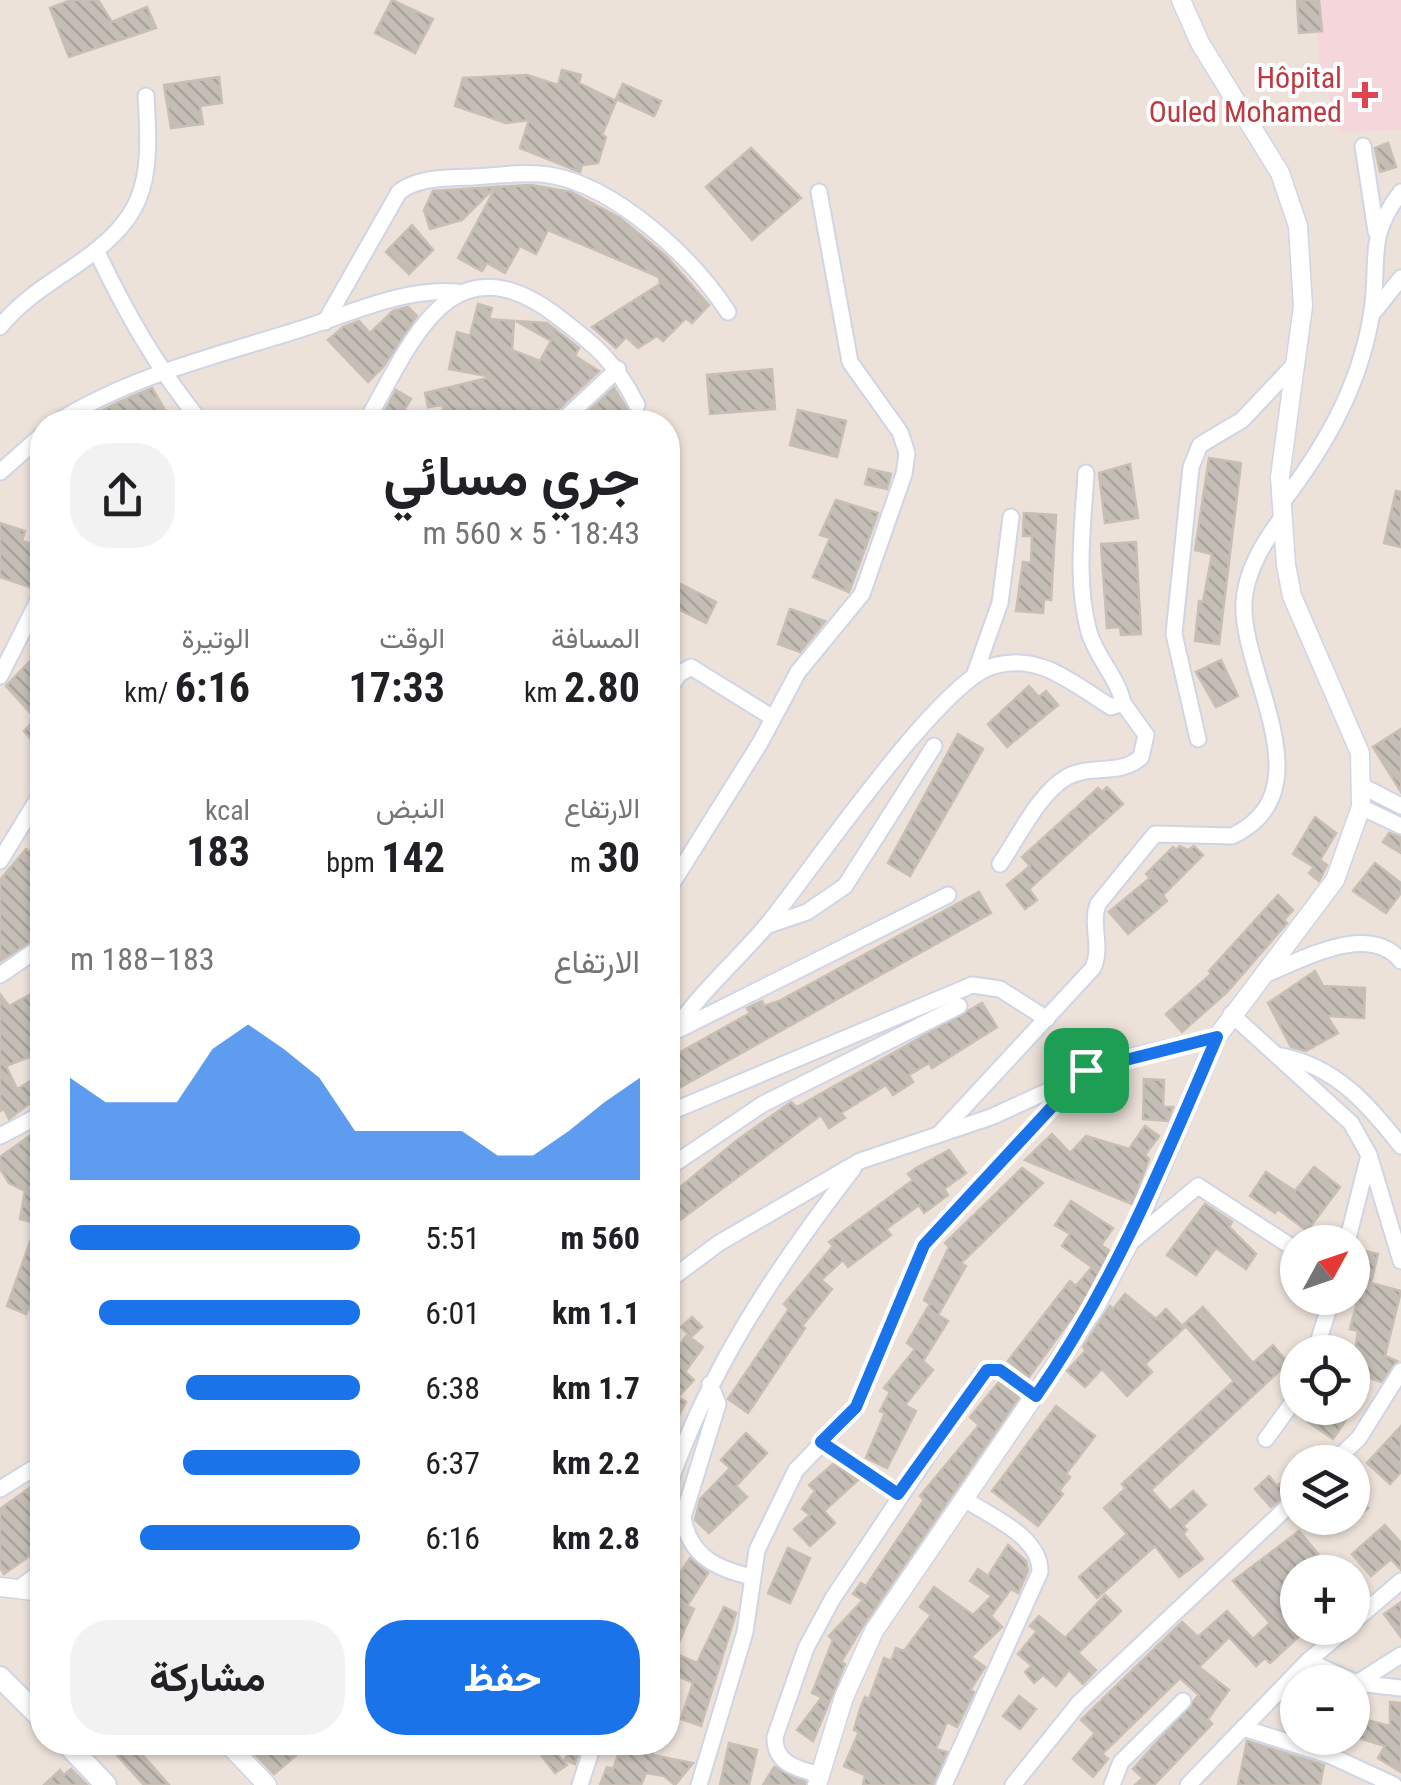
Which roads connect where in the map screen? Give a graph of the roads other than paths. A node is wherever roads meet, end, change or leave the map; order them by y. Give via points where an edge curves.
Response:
1 (1181, 0) edge
2 (146, 96) dead end
3 (1363, 146) dead end
4 (819, 192) dead end
5 (1401, 192) edge
6 (1376, 232) junction
7 (96, 250) junction
8 (1401, 278) edge
9 (457, 292) junction
10 (728, 312) dead end
11 (1372, 314) junction
12 (325, 322) junction
13 (0, 327) edge
14 (1294, 365) junction
15 (618, 369) junction
16 (162, 374) junction
17 (637, 405) dead end
18 (76, 410) edge
19 (191, 410) edge
20 (373, 410) edge
21 (575, 410) edge
22 (30, 446) edge
23 (0, 472) edge
24 (1086, 474) dead end
25 (1281, 511) junction
26 (1012, 517) dead end
27 (30, 617) edge
28 (680, 673) edge
29 (0, 676) edge
30 (974, 676) junction
31 (1123, 703) junction
32 (773, 718) junction
33 (1198, 739) dead end
34 (934, 746) dead end
35 (1362, 786) junction
36 (1401, 806) edge
37 (1361, 808) junction
38 (30, 812) edge
39 (1401, 826) edge
40 (0, 861) edge
41 (1000, 864) dead end
42 (680, 870) edge
43 (948, 896) dead end
44 (766, 926) junction
45 (30, 954) edge
46 (1401, 961) edge
47 (0, 975) edge
48 (1258, 978) junction
49 (959, 1006) dead end
50 (1231, 1014) junction
51 (1048, 1019) junction
52 (680, 1025) edge
53 (680, 1032) edge
54 (1217, 1037) junction
55 (1278, 1055) junction
56 (1086, 1070) junction
57 (680, 1108) edge
58 (30, 1120) edge
59 (940, 1133) junction
60 (0, 1136) edge
61 (1401, 1146) edge
62 (1369, 1155) junction
63 (680, 1160) edge
64 (860, 1160) junction
65 (1350, 1225) edge
66 (1280, 1239) edge
67 (1128, 1245) junction
68 (1401, 1261) edge
69 (680, 1272) edge
70 (1401, 1370) edge
71 (710, 1384) junction
72 (1036, 1396) junction
73 (1280, 1420) edge
74 (1266, 1439) dead end
75 (821, 1442) junction
76 (1349, 1445) edge
77 (680, 1454) edge
78 (30, 1470) edge
79 (0, 1489) edge
80 (898, 1494) junction
81 (963, 1498) junction
82 (1280, 1514) edge
83 (752, 1576) junction
84 (1401, 1582) edge
85 (1370, 1608) edge
86 (1327, 1645) edge
87 (1401, 1656) edge
88 (1308, 1661) junction
89 (1317, 1665) edge
90 (1370, 1675) edge
91 (0, 1677) edge
92 (1370, 1685) edge
93 (1401, 1688) edge
94 (1183, 1701) dead end
95 (30, 1707) edge
96 (1242, 1728) junction
97 (77, 1755) edge
98 (239, 1755) edge
99 (590, 1755) edge
100 (819, 1780) edge
101 (268, 1783) edge
102 (106, 1785) edge
103 (580, 1785) edge
104 (700, 1785) edge
105 (944, 1785) edge
106 (1014, 1785) edge
107 (1112, 1785) edge
108 (1188, 1785) edge
109 (1394, 1785) edge

1 - 14 street via 1292,204 1303,281
2 - 7 street via 145,190 119,234
3 - 6 street
4 - 32 street via 850,362 900,432 907,453 862,594 798,672
5 - 6 street
6 - 11 street
7 - 13 street
7 - 16 street
8 - 11 street
9 - 12 street via 427,292
9 - 15 street via 488,286 519,292 600,348
9 - 20 street via 434,311
10 - 12 street via 701,270 675,247 618,206 546,174 409,184
11 - 25 street via 1341,412
12 - 16 street
14 - 25 street
14 - 33 street via 1242,420 1200,445 1190,467 1174,634
15 - 17 street
15 - 21 street
16 - 18 street
16 - 19 street
22 - 23 street
24 - 31 street via 1085,611
25 - 35 street via 1292,596 1360,753
25 - 51 street via 1256,558 1244,602 1278,751 1267,803 1232,836 1161,832 1147,840 1098,904 1093,968
26 - 30 street via 1000,603
27 - 29 street
28 - 32 street via 691,667
30 - 31 street via 1023,660 1111,707
30 - 44 street via 919,731
31 - 41 street via 1146,735 1141,757 1060,782
32 - 42 street
34 - 44 street via 845,886 807,912
35 - 36 street
35 - 37 street
37 - 39 street
37 - 48 street via 1334,880
38 - 40 street
43 - 53 street
44 - 52 street
45 - 47 street
46 - 48 street via 1382,947 1345,945
48 - 50 street
49 - 63 street via 762,1104
50 - 54 street
50 - 55 street
51 - 57 street via 1000,988 972,985
51 - 59 street
54 - 56 street
54 - 67 street
55 - 61 street via 1334,1075
55 - 62 street via 1340,1110
56 - 59 street via 991,1117
56 - 75 street via 924,1245 856,1407
58 - 60 street
59 - 64 street
62 - 65 street
62 - 68 street
64 - 69 street
64 - 71 street via 796,1242
66 - 67 street via 1198,1186
67 - 72 street
70 - 76 street via 1382,1407
71 - 77 street
71 - 83 street via 718,1404 685,1528 711,1565
72 - 80 street via 1000,1370 987,1370
72 - 81 street
73 - 74 street
75 - 80 street
75 - 83 street via 796,1470
78 - 79 street
80 - 100 street via 806,1648 774,1737 783,1760
81 - 100 street via 854,1670
81 - 105 street via 1027,1542 1040,1572
82 - 106 street via 1088,1694
83 - 104 street via 745,1632
84 - 85 street
86 - 88 street
87 - 90 street
88 - 89 street
88 - 96 street
91 - 95 main road
92 - 93 street
94 - 107 street via 1121,1762
96 - 108 street
96 - 109 street via 1329,1755
97 - 102 main road
98 - 101 street
99 - 103 street

